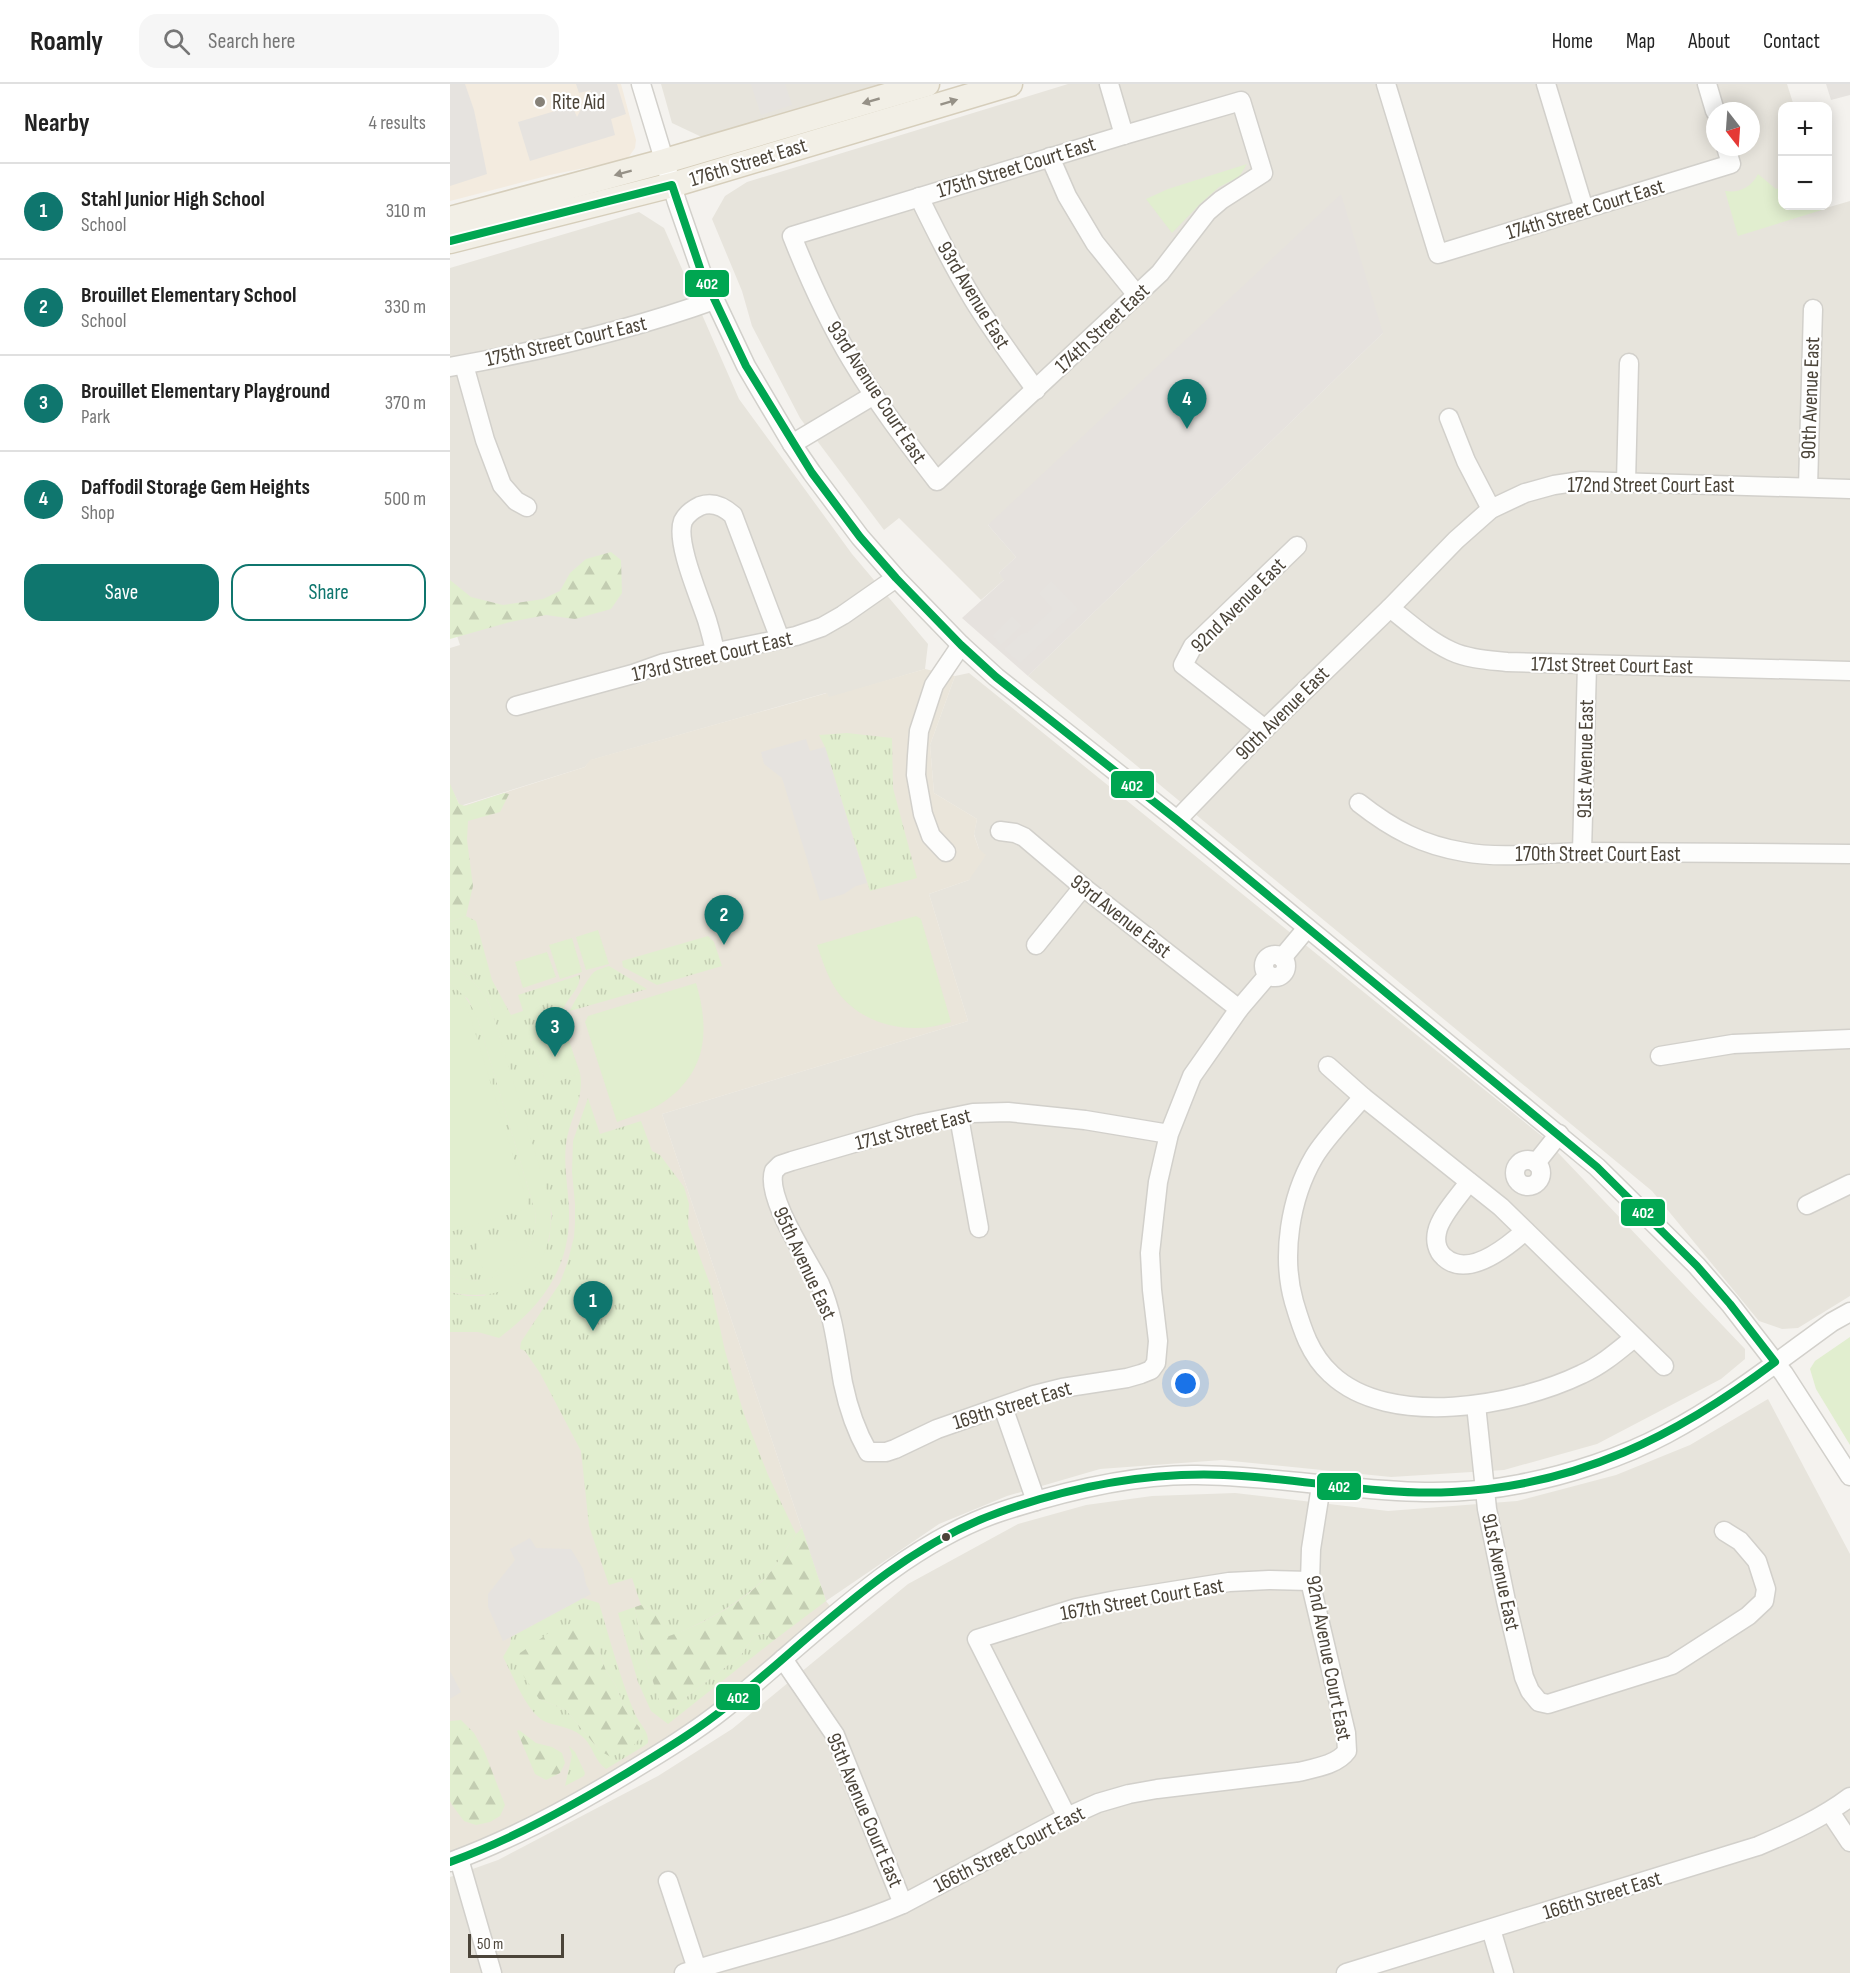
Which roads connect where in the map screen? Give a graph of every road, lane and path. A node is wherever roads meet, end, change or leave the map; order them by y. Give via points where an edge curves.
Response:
1 (641, 84) edge
2 (927, 84) edge
3 (1010, 84) edge
4 (1109, 84) edge
5 (1386, 84) edge
6 (1546, 84) edge
7 (1707, 84) edge
8 (1712, 102) edge
9 (1124, 135) junction
10 (1729, 156) edge
11 (1050, 157) junction
12 (665, 161) junction
13 (1263, 173) joint
14 (672, 184) junction
15 (920, 197) junction
16 (1584, 209) junction
17 (450, 219) edge
18 (792, 236) joint
19 (450, 242) edge
20 (1137, 295) junction
21 (714, 300) junction
22 (1813, 309) dead end
23 (1629, 363) dead end
24 (457, 366) edge
25 (1036, 390) junction
26 (874, 395) junction
27 (1449, 418) dead end
28 (792, 444) junction
29 (937, 481) joint
30 (1626, 482) junction
31 (1808, 487) junction
32 (1850, 489) edge
33 (527, 507) dead end
34 (1491, 509) junction
35 (1297, 546) dead end
36 (896, 579) junction
37 (1390, 608) junction
38 (780, 639) junction
39 (961, 645) junction
40 (716, 652) junction
41 (1587, 665) junction
42 (1850, 671) edge
43 (516, 706) dead end
44 (1265, 729) junction
45 (1359, 803) dead end
46 (1177, 820) junction
47 (1000, 831) dead end
48 (946, 852) dead end
49 (1582, 852) junction
50 (1850, 854) edge
51 (1083, 887) junction
52 (1307, 928) junction
53 (1036, 945) dead end
54 (1239, 1009) junction
55 (1850, 1039) edge
56 (1660, 1056) dead end
57 (1328, 1066) dead end
58 (1363, 1097) junction
59 (959, 1117) junction
60 (1169, 1134) junction
61 (1559, 1134) junction
62 (772, 1176) joint
63 (1469, 1182) junction
64 (1850, 1184) edge
65 (1807, 1205) dead end
66 (1501, 1207) junction
67 (979, 1228) dead end
68 (1525, 1231) junction
69 (1850, 1312) edge
70 (1634, 1338) junction
71 (1775, 1362) junction
72 (1664, 1366) dead end
73 (1476, 1406) junction
74 (1003, 1407) junction
75 (868, 1452) joint
76 (1850, 1476) edge
77 (1321, 1485) junction
78 (1486, 1488) junction
79 (1036, 1502) junction
80 (1724, 1531) dead end
81 (1310, 1581) junction
82 (783, 1659) junction
83 (1342, 1757) joint
84 (1850, 1797) edge
85 (1830, 1812) junction
86 (1066, 1817) junction
87 (1850, 1842) edge
88 (454, 1861) edge
89 (668, 1881) dead end
90 (903, 1904) junction
91 (1491, 1929) junction
92 (690, 1971) edge
93 (492, 1973) edge
94 (1346, 1973) edge
95 (1504, 1973) edge

1 - 12 street
2 -> 12 main road, 176th Street East
14 -> 3 main road, 176th Street East
4 - 9 street
5 - 16 street, 174th Street Court East via 1438,254
6 - 16 street
7 - 8 street
9 - 11 street, 175th Street Court East
9 - 13 street, 175th Street Court East via 1241,101
10 - 16 street, 174th Street Court East
11 - 15 street, 175th Street Court East
11 - 20 street via 1090,235
12 - 14 street
12 -> 17 main road, 176th Street East
13 - 20 street, 174th Street East via 1207,212 1160,273
14 - 19 main road, 176th Street East
14 - 21 street
15 - 18 street, 175th Street Court East
15 - 25 street, 93rd Avenue East via 972,298
18 - 26 street, 93rd Avenue Court East via 825,311
20 - 25 street, 174th Street East
21 - 24 street, 175th Street Court East via 613,333
21 - 28 street via 746,366
22 - 31 street, 90th Avenue East
23 - 30 street
24 - 33 street via 498,477 516,501
25 - 29 street, 174th Street East
26 - 28 street
26 - 29 street, 93rd Avenue Court East
27 - 34 street
28 - 36 street
30 - 31 street, 172nd Street Court East
30 - 34 street, 172nd Street Court East via 1554,485
31 - 32 street, 172nd Street Court East
34 - 37 street, 172nd Street Court East
35 - 44 street, 92nd Avenue East via 1193,646 1183,665
36 - 38 street, 173rd Street Court East via 822,627
36 - 39 street
37 - 41 street, 171st Street Court East via 1452,652 1472,658
37 - 44 street, 90th Avenue East
38 - 40 street, 173rd Street Court East
38 - 40 street via 733,515 724,507 704,504 683,520 681,529 686,561
39 - 46 street
39 - 48 street via 934,686 919,731 916,756 923,814 931,836
40 - 43 street, 173rd Street Court East
41 - 42 street, 171st Street Court East
41 - 49 street, 91st Avenue East
44 - 46 street, 90th Avenue East
45 - 49 street, 170th Street Court East via 1407,835 1465,853
46 - 52 street
47 - 51 street, 93rd Avenue East via 1024,837
49 - 50 street, 170th Street Court East
51 - 53 street
51 - 54 street, 93rd Avenue East
52 - 54 street via 1282,958 1274,955 1266,959 1268,975
52 - 61 street
54 - 60 street via 1192,1076
55 - 56 street via 1733,1044
57 - 58 street
58 - 63 street
58 - 73 street via 1315,1155 1297,1196 1289,1243 1290,1288 1307,1342 1331,1375 1351,1389 1384,1402 1404,1406
59 - 60 street, 171st Street East via 1008,1112
59 - 62 street, 171st Street East via 919,1124 792,1161 780,1165
59 - 67 street
60 - 74 street, 169th Street East via 1158,1182 1150,1253 1158,1341 1156,1363 1150,1370 1127,1378 1062,1388
61 - 66 street via 1536,1163 1526,1160 1517,1165 1514,1175 1520,1184
61 - 71 street via 1697,1266
62 - 75 street, 95th Avenue East via 782,1214 830,1311 844,1386 856,1428
63 - 66 street
63 - 68 street via 1437,1233 1440,1253 1446,1259 1456,1264 1472,1263 1494,1255
64 - 65 street
66 - 68 street
68 - 70 street
69 - 71 street
70 - 72 street
70 - 73 street via 1584,1374
71 - 76 street
71 - 78 street via 1692,1419 1633,1450 1554,1476
73 - 78 street, 91st Avenue East
74 - 75 street, 169th Street East via 937,1429 895,1449
74 - 79 street
77 - 78 street via 1419,1492
77 - 79 street via 1194,1474 1122,1482
77 - 81 street, 92nd Avenue Court East
78 - 80 street, 91st Avenue East via 1490,1525 1524,1677 1535,1699 1548,1704 1672,1665 1748,1617 1764,1601 1766,1589 1757,1561 1740,1541
79 - 82 street via 996,1513 933,1544 836,1614
81 - 83 street, 92nd Avenue Court East via 1346,1733 1347,1751
81 - 86 street, 167th Street Court East via 1229,1582 1127,1599 1076,1608 977,1639
82 - 88 street via 707,1722 660,1753 510,1839
82 - 90 street, 95th Avenue Court East via 836,1735
83 - 86 street, 166th Street Court East via 1298,1772 1129,1794
84 - 85 street, 166th Street East
85 - 87 street
85 - 91 street, 166th Street East via 1758,1846
86 - 90 street, 166th Street Court East
88 - 93 street
89 - 92 street
90 - 92 street, 166th Street Court East
91 - 94 street, 166th Street East
91 - 95 street

